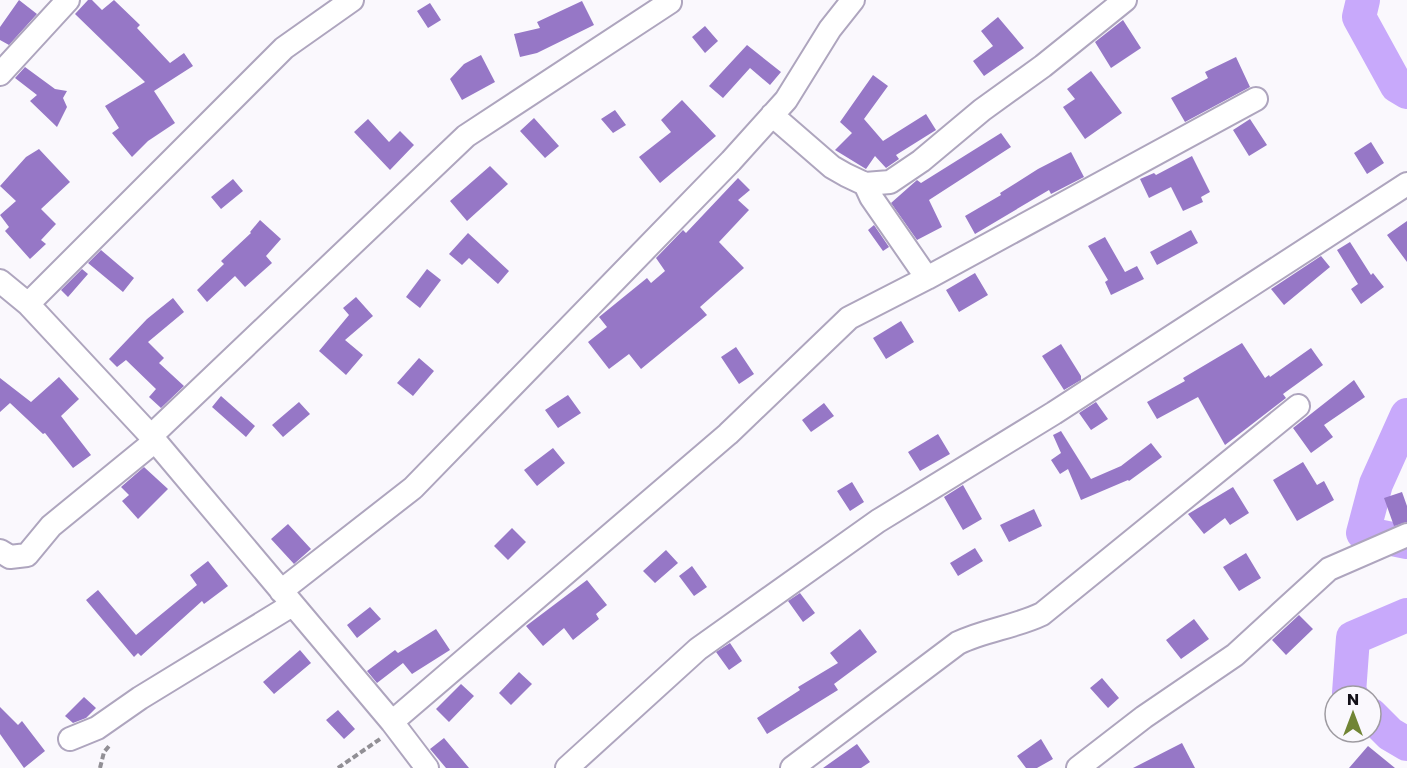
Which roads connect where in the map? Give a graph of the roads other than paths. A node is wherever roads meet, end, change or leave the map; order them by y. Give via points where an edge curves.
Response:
1 (68, 0) edge
2 (352, 0) edge
3 (854, 0) edge
4 (1125, 0) edge
5 (670, 2) dead end
6 (0, 74) edge
7 (1256, 99) dead end
8 (772, 115) junction
9 (865, 184) junction
10 (1407, 184) edge
11 (927, 278) junction
12 (0, 281) edge
13 (28, 304) junction
14 (1298, 406) dead end
15 (153, 438) junction
16 (1407, 535) edge
17 (0, 551) edge
18 (286, 598) junction
19 (392, 722) junction
20 (70, 739) dead end
21 (427, 768) edge
22 (567, 768) edge
23 (792, 768) edge
24 (1078, 768) edge

1 - 6 street
2 - 13 street via 284,48
3 - 8 street via 830,28 786,100
4 - 9 street via 921,161 890,182
5 - 15 street via 475,129
7 - 11 street
8 - 9 street via 832,167
8 - 18 street via 413,488
9 - 11 street
10 - 22 street via 1054,413 878,521 698,649
11 - 19 street via 849,318 728,434
12 - 13 street
13 - 15 street
14 - 23 street via 1042,614 957,643
15 - 17 street via 51,526 27,555 9,557
15 - 18 street
16 - 24 street via 1329,569 1235,655
18 - 19 street
18 - 20 street via 97,728
19 - 21 street

